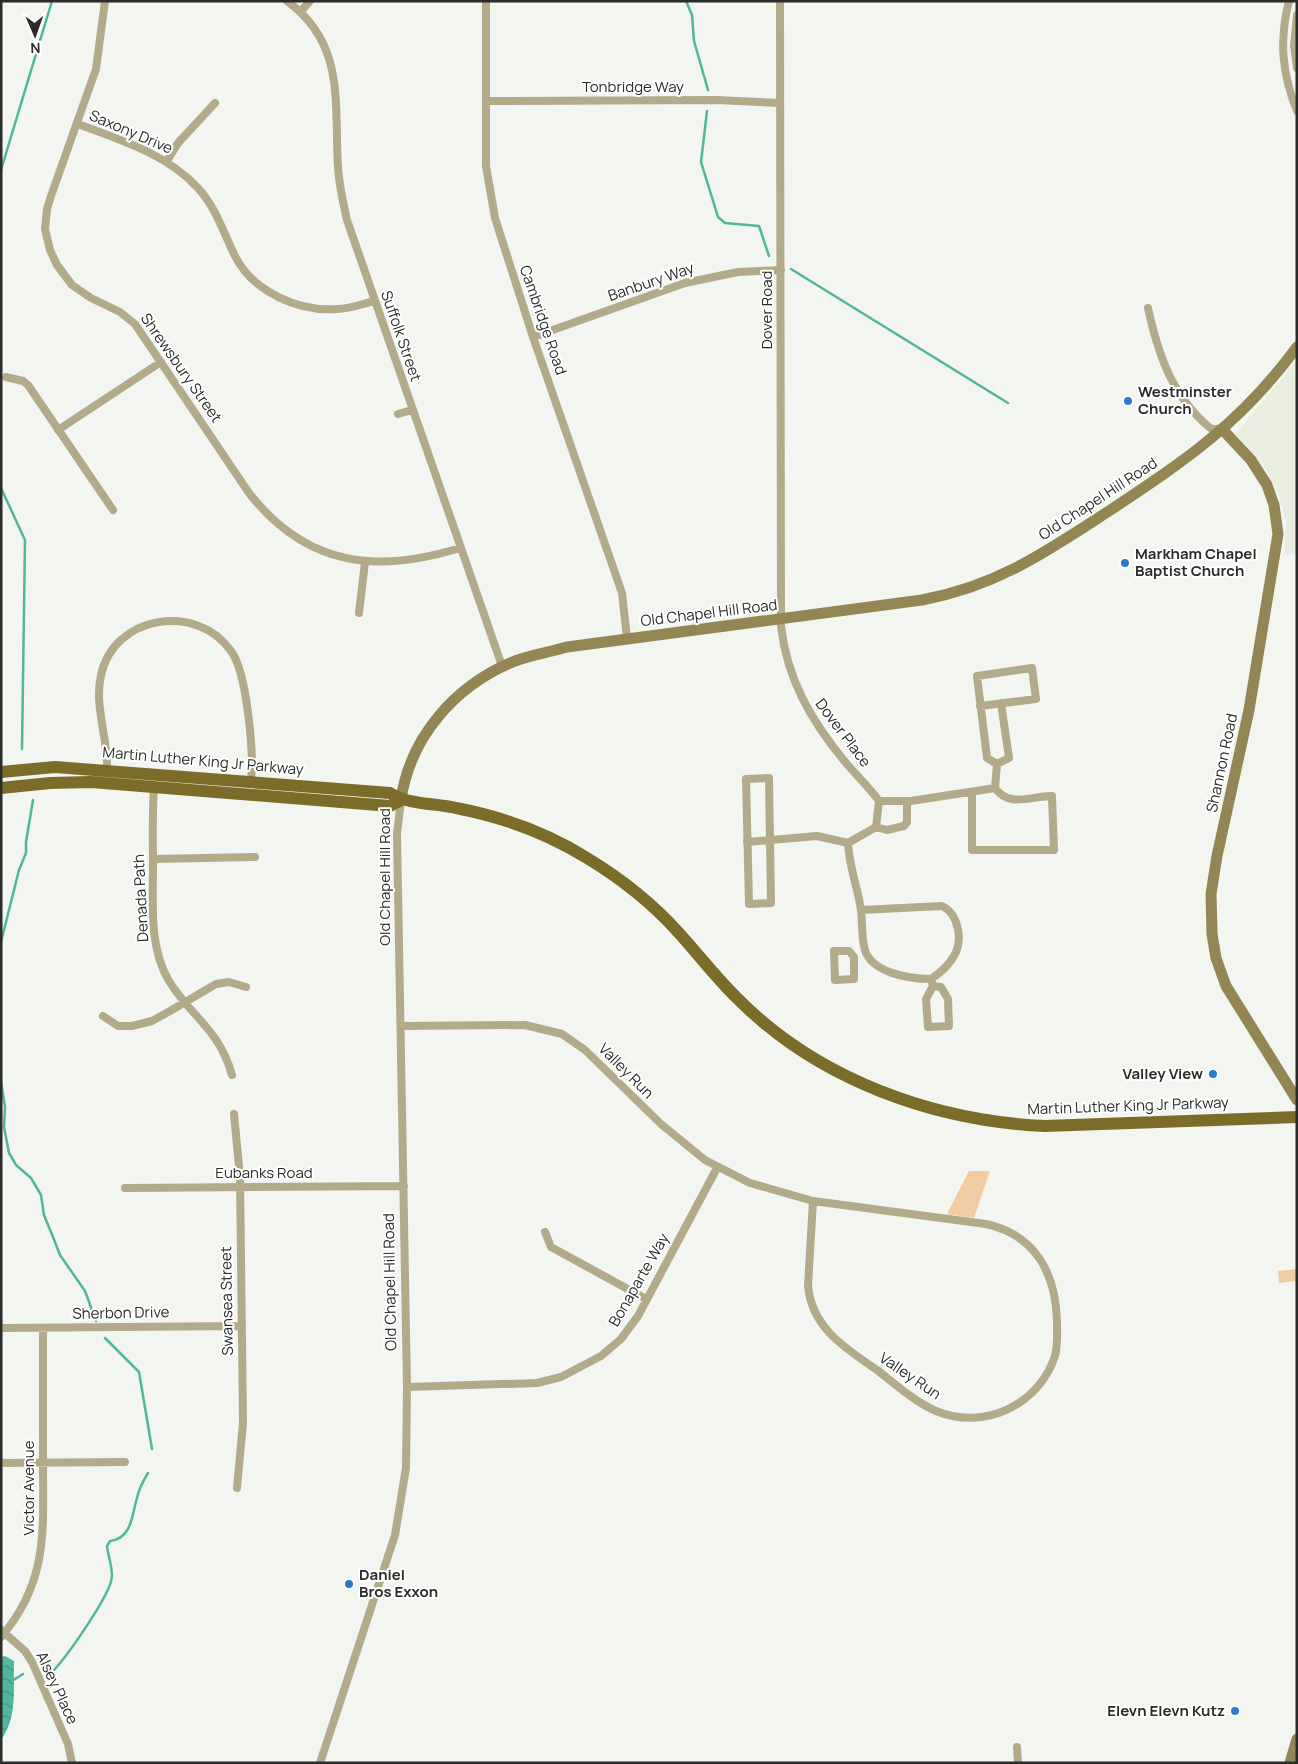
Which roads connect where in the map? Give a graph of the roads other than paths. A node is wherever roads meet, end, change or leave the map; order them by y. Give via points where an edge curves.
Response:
1 (104, 1) edge
2 (287, 1) edge
3 (310, 1) edge
4 (486, 1) edge
5 (780, 1) edge
6 (1289, 1) edge
7 (300, 12) junction
8 (1297, 16) edge
9 (1296, 46) edge
10 (1282, 47) junction
11 (1297, 68) edge
12 (486, 101) junction
13 (780, 102) junction
14 (215, 103) dead end
15 (1297, 111) edge
16 (78, 124) junction
17 (167, 161) junction
18 (780, 270) junction
19 (374, 301) junction
20 (1148, 308) dead end
21 (533, 337) junction
22 (1297, 347) edge
23 (161, 362) junction
24 (6, 377) dead end
25 (412, 410) junction
26 (398, 414) dead end
27 (58, 430) junction
28 (1223, 430) junction
29 (113, 510) dead end
30 (460, 548) junction
31 (365, 562) junction
32 (359, 612) dead end
33 (781, 619) junction
34 (627, 638) junction
35 (502, 666) junction
36 (1001, 703) junction
37 (980, 706) junction
38 (997, 764) junction
39 (107, 770) junction
40 (1, 772) edge
41 (251, 781) junction
42 (154, 787) junction
43 (1, 788) edge
44 (995, 788) junction
45 (972, 792) junction
46 (400, 800) junction
47 (878, 801) junction
48 (907, 801) junction
49 (876, 826) junction
50 (769, 841) junction
51 (747, 842) junction
52 (848, 844) junction
53 (256, 857) dead end
54 (153, 858) junction
55 (861, 910) junction
56 (866, 952) junction
57 (854, 957) dead end
58 (932, 982) junction
59 (246, 987) dead end
60 (185, 1003) junction
61 (103, 1016) dead end
62 (401, 1026) junction
63 (232, 1075) dead end
64 (1297, 1100) edge
65 (234, 1114) dead end
66 (1297, 1117) edge
67 (717, 1168) junction
68 (404, 1186) junction
69 (240, 1187) junction
70 (125, 1188) dead end
71 (813, 1201) junction
72 (544, 1232) dead end
73 (646, 1300) junction
74 (242, 1326) junction
75 (1, 1328) edge
76 (43, 1328) junction
77 (407, 1387) junction
78 (125, 1462) dead end
79 (1, 1463) edge
80 (43, 1463) junction
81 (237, 1488) dead end
82 (2, 1633) edge
83 (1297, 1738) edge
84 (1017, 1747) dead end
85 (72, 1763) edge
86 (320, 1763) edge
87 (1018, 1763) edge
88 (1290, 1763) edge

1 - 16 street, Shrewsbury Street via 96,69
2 - 7 street, Suffolk Street
3 - 7 street
4 - 12 street, Cambridge Road
5 - 13 street, Dover Road
6 - 10 street
7 - 19 street, Suffolk Street via 320,36 330,59 336,93 340,184 347,220
8 - 9 street
9 - 10 street
9 - 11 street
10 - 15 street via 1284,73
12 - 13 street, Tonbridge Way
12 - 21 street, Cambridge Road via 488,185 495,218
13 - 18 street, Dover Road
14 - 17 street via 188,131
16 - 17 street, Saxony Drive
16 - 23 street, Shrewsbury Street via 47,209 45,229 50,250 72,284 128,318 144,335
17 - 19 street, Saxony Drive via 207,198 235,257 262,287 287,301 323,309 346,308
18 - 21 street, Banbury Way via 738,272 685,283
18 - 33 street, Dover Road
19 - 25 street, Suffolk Street
20 - 28 street via 1164,367 1182,398 1212,429
21 - 34 street, Cambridge Road via 622,593
22 - 28 street, Old Chapel Hill Road via 1257,397
23 - 27 street
23 - 31 street, Shrewsbury Street via 249,493 268,514 295,537 313,546
24 - 27 street via 23,381 28,386
25 - 26 street
25 - 30 street, Suffolk Street
27 - 29 street
28 - 33 street, Old Chapel Hill Road via 1178,465 1054,547 996,579 946,596
28 - 64 street, Shannon Road via 1251,460 1267,484 1274,504 1278,534 1249,710 1217,856 1211,894 1212,934 1226,986
30 - 31 street, Shrewsbury Street via 408,561
30 - 35 street, Suffolk Street
31 - 32 street
33 - 34 street, Old Chapel Hill Road
33 - 47 street, Dover Place via 785,656 801,698 824,735
34 - 35 street, Old Chapel Hill Road via 567,648
35 - 46 street, Old Chapel Hill Road via 462,692 432,724 412,758
36 - 37 street
36 - 37 street via 1036,699 1032,668 976,676
36 - 38 street via 1009,758
37 - 38 street via 987,758
38 - 44 street
39 - 40 main road, Martin Luther King Jr Parkway via 56,766
39 - 41 main road, Martin Luther King Jr Parkway
39 - 41 street via 107,741 99,693 104,663 118,643 136,628 158,621 179,621 217,635 237,660 244,683
41 - 46 main road, Martin Luther King Jr Parkway via 390,793
42 - 43 main road, Martin Luther King Jr Parkway via 91,782
42 - 46 main road, Martin Luther King Jr Parkway via 390,806
42 - 54 street, Denada Path
44 - 45 street
44 - 45 street via 1010,800 1052,796 1054,850 972,850
45 - 48 street
46 - 62 street, Old Chapel Hill Road via 397,834
46 - 66 main road, Martin Luther King Jr Parkway via 457,808 519,824 587,858 650,905 740,1002 777,1033 820,1062 904,1101 950,1114 1045,1126
47 - 48 street
47 - 49 street
48 - 49 street via 907,822 904,826 887,830
49 - 52 street
50 - 51 street
50 - 51 street via 771,903 766,904 749,904
50 - 51 street via 768,778 746,779
50 - 52 street via 817,836
52 - 55 street
53 - 54 street
54 - 60 street, Denada Path via 157,946 165,974
55 - 56 street
55 - 58 street via 942,906 953,913 958,928 958,946 950,962
56 - 57 street
56 - 58 street via 874,963 892,972
58 - 58 street via 926,999 928,1027 949,1026 948,999 941,987
59 - 60 street via 228,982 216,984
60 - 61 street via 152,1021 132,1026 118,1026
60 - 63 street, Denada Path via 214,1034
62 - 67 street, Valley Run via 525,1025 562,1034 585,1050 689,1149
62 - 68 street, Old Chapel Hill Road
65 - 69 street, Swansea Street
67 - 71 street, Valley Run via 750,1183
67 - 73 street, Bonaparte Way
68 - 69 street, Eubanks Road
68 - 77 street, Old Chapel Hill Road
69 - 70 street, Eubanks Road
69 - 74 street, Swansea Street
71 - 71 street, Valley Run via 809,1299 822,1325 839,1342 930,1408 957,1417 983,1418 998,1414 1027,1398 1046,1376 1055,1355 1056,1304 1047,1270 1028,1245 1006,1230 986,1224
72 - 73 street via 551,1247
73 - 77 street, Bonaparte Way via 620,1339 594,1360 561,1377 515,1385
74 - 76 street, Sherbon Drive
74 - 81 street, Swansea Street via 243,1438
75 - 76 street, Sherbon Drive
76 - 80 street, Victor Avenue
77 - 86 street, Old Chapel Hill Road via 406,1468 395,1535
78 - 80 street
79 - 80 street
80 - 82 street, Victor Avenue via 43,1546 27,1598 16,1618
82 - 85 street, Alsey Place via 25,1651 32,1662 68,1744
83 - 88 street
84 - 87 street

